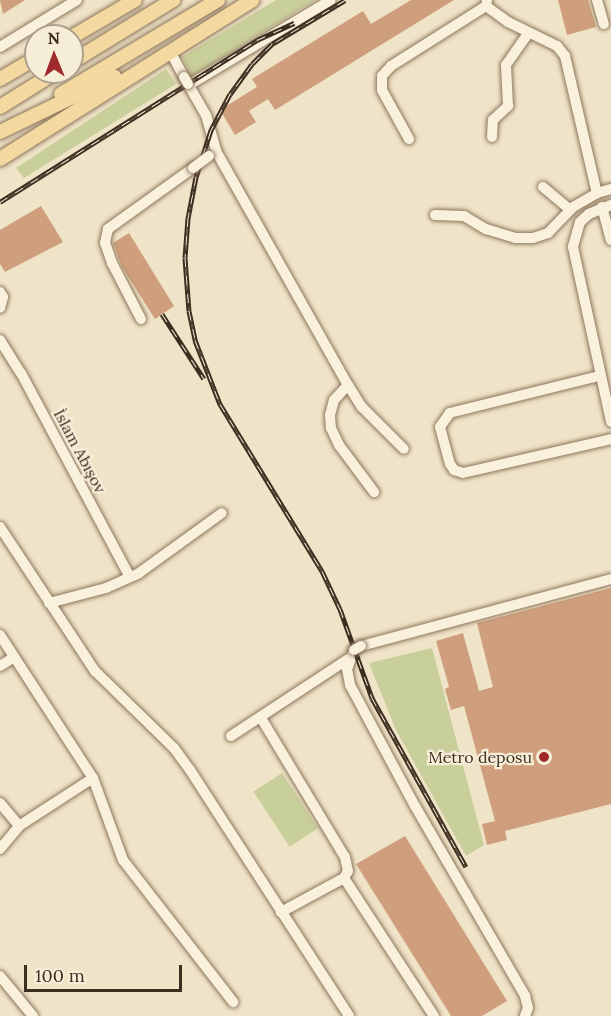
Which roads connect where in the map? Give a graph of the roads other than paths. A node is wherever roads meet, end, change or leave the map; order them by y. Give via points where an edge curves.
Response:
1 (76, 0) edge
2 (135, 0) edge
3 (169, 0) edge
4 (173, 0) edge
5 (218, 0) edge
6 (238, 0) edge
7 (252, 0) edge
8 (331, 0) edge
9 (597, 0) edge
10 (487, 3) edge
11 (148, 15) junction
12 (604, 24) dead end
13 (84, 30) edge
14 (528, 34) junction
15 (0, 47) edge
16 (170, 51) junction
17 (84, 55) edge
18 (24, 65) edge
19 (0, 78) edge
20 (187, 82) junction
21 (37, 84) edge
22 (0, 107) edge
23 (0, 132) edge
24 (492, 137) dead end
25 (409, 139) dead end
26 (213, 154) junction
27 (0, 159) edge
28 (543, 187) dead end
29 (611, 189) edge
30 (597, 193) junction
31 (607, 206) edge
32 (570, 210) junction
33 (435, 215) dead end
34 (611, 240) edge
35 (0, 292) edge
36 (0, 308) edge
37 (141, 319) dead end
38 (0, 340) edge
39 (599, 376) junction
40 (348, 385) junction
41 (611, 422) edge
42 (611, 439) edge
43 (404, 449) dead end
44 (374, 492) dead end
45 (222, 513) dead end
46 (0, 527) edge
47 (130, 577) junction
48 (611, 579) edge
49 (49, 603) junction
50 (0, 635) edge
51 (354, 652) junction
52 (13, 658) junction
53 (0, 666) edge
54 (261, 718) junction
55 (231, 736) dead end
56 (93, 778) junction
57 (0, 803) edge
58 (19, 826) junction
59 (0, 849) edge
60 (344, 878) junction
61 (281, 912) junction
62 (0, 976) edge
63 (233, 1002) dead end
64 (33, 1016) edge
65 (349, 1016) edge
66 (434, 1016) edge
67 (525, 1016) edge

1 - 15 street
2 - 13 main road
3 - 11 main road
4 - 11 main road
5 - 23 main road
6 - 16 main road
7 - 16 main road
8 - 20 street
9 - 12 street
10 - 14 street
10 - 25 street via 391,66 382,76 382,90
11 - 17 main road
14 - 24 street via 506,65 508,106 493,120
14 - 30 street via 557,46 565,56
16 - 20 street
16 - 23 main road
16 - 27 main road
18 - 19 main road
20 - 26 street via 206,116
21 - 22 main road
26 - 37 street, bridge via 108,229 105,243 112,263
26 - 40 street
28 - 32 street
29 - 30 street
30 - 32 street
31 - 34 street
31 - 39 street via 580,222 573,247
32 - 33 street via 548,232 533,238 515,238 486,229 464,216
35 - 36 street
38 - 47 street, İslam Abışov
39 - 41 street
39 - 42 street via 450,413 440,427 450,464 463,473
40 - 43 street via 362,407
40 - 44 street via 334,400 331,428 339,446
45 - 47 street
46 - 49 street
47 - 49 street via 106,588
48 - 51 street
49 - 61 street via 95,671 174,748
50 - 52 street
51 - 54 street
51 - 67 street via 346,669 350,686 525,996
52 - 53 street
52 - 56 street
54 - 55 street
54 - 60 street via 345,857 348,871
56 - 58 street
56 - 63 street via 123,860
57 - 58 street
58 - 59 street
60 - 61 street
60 - 66 street
61 - 65 street
62 - 64 street

